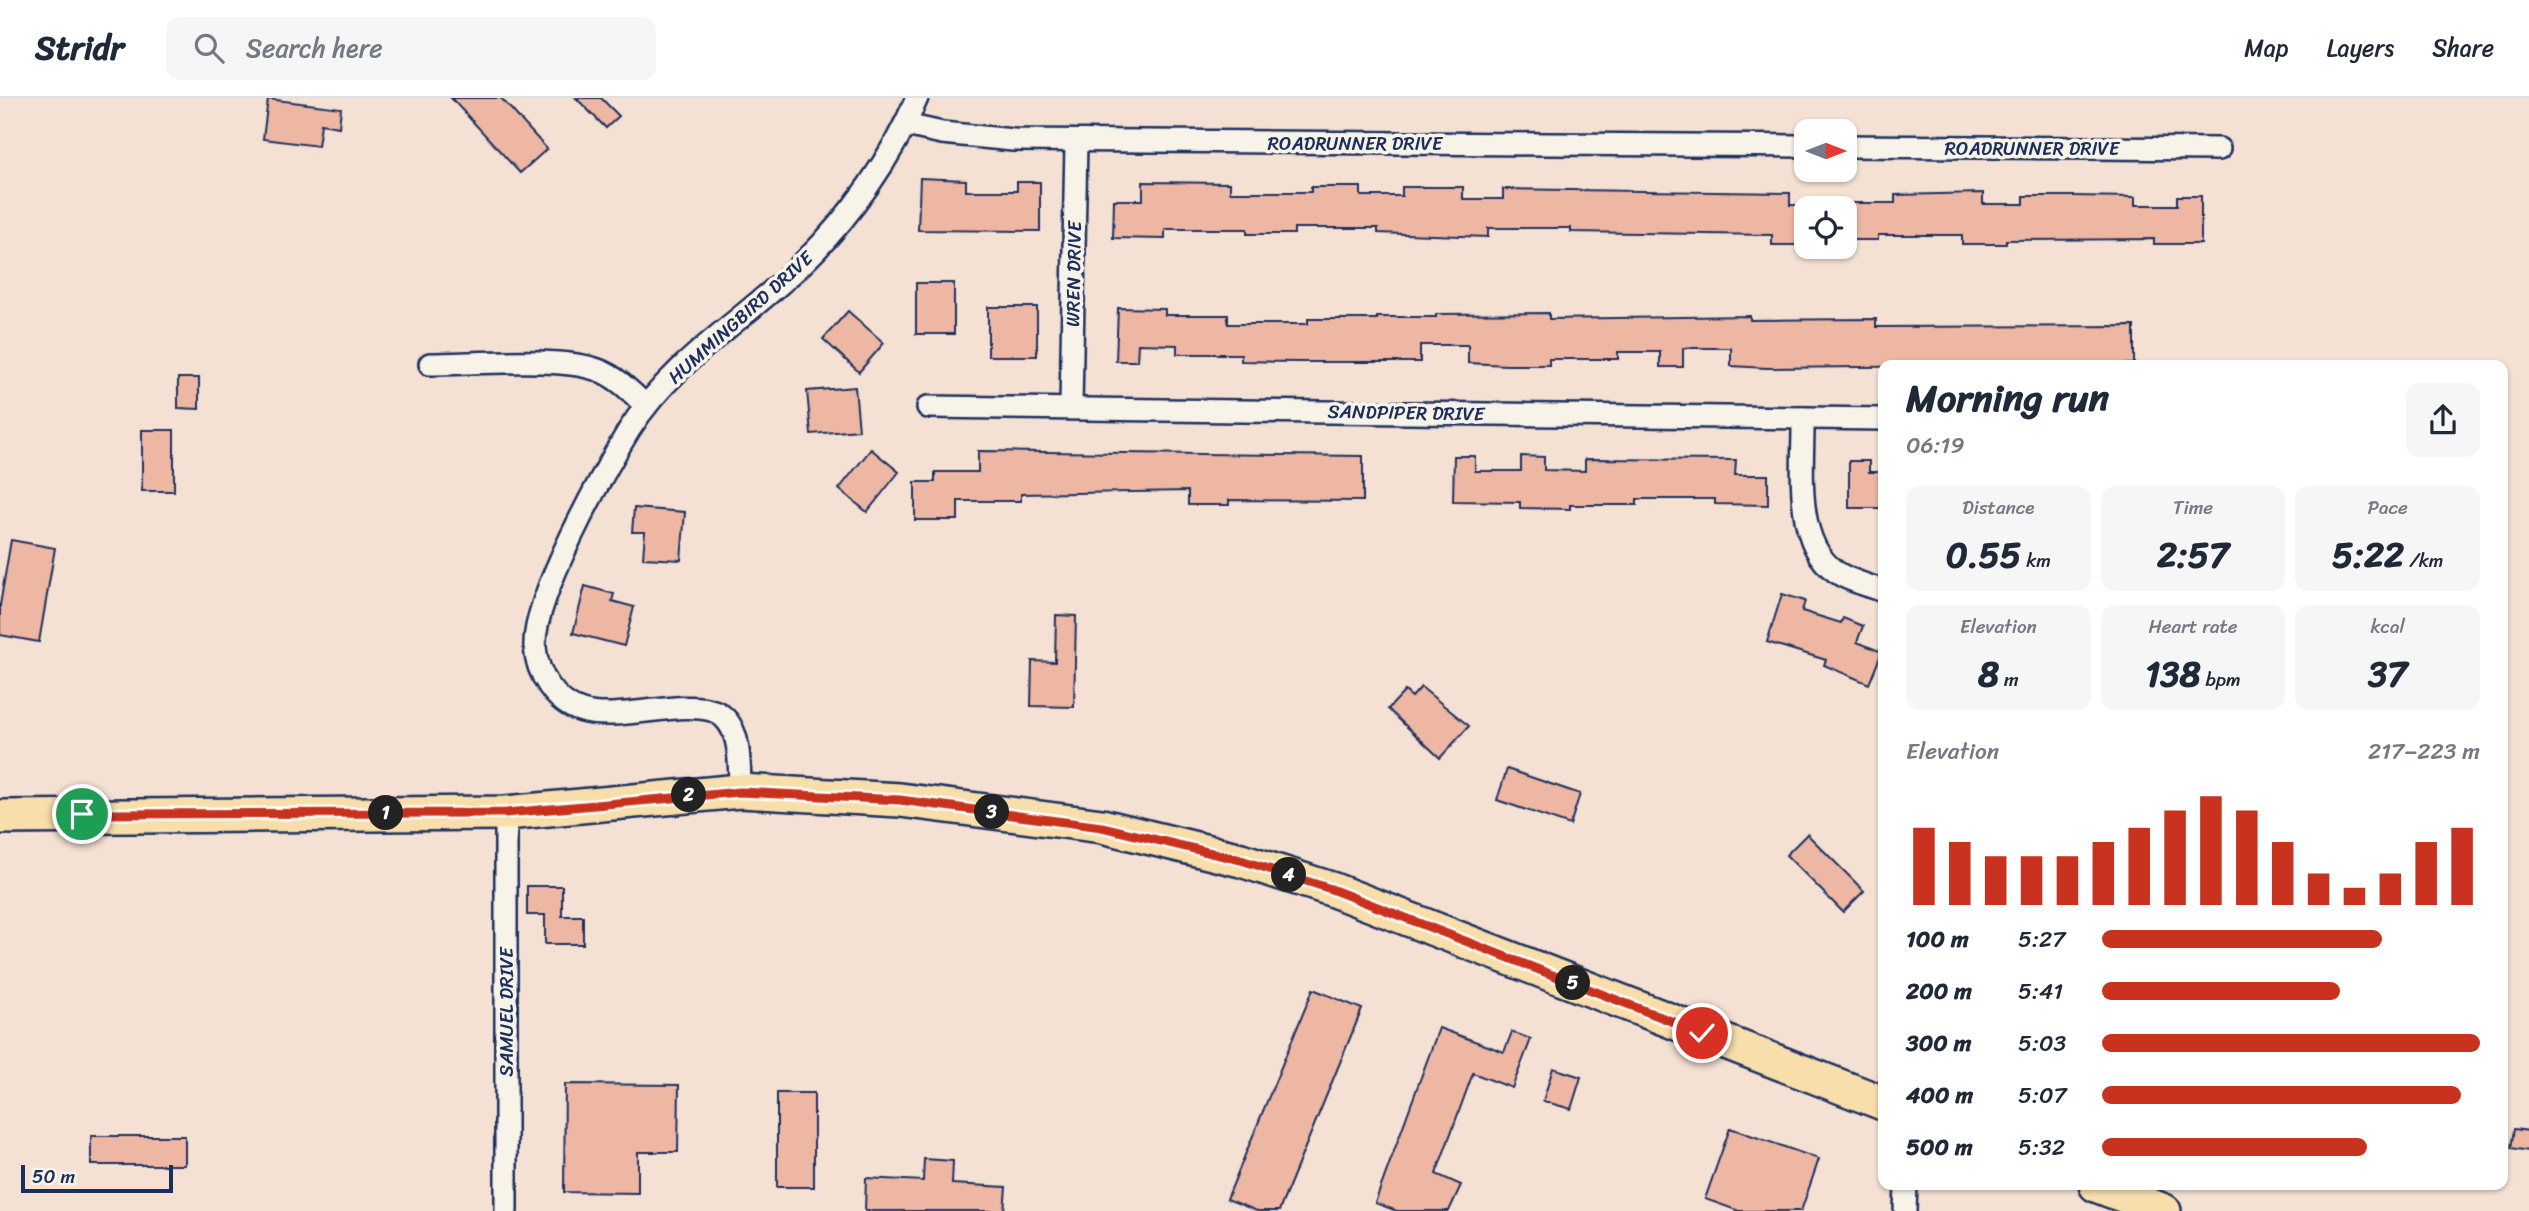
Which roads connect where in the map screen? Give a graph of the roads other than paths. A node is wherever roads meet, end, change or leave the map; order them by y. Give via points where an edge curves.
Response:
1 (917, 98) edge
2 (906, 125) junction
3 (1076, 142) junction
4 (1794, 146) edge
5 (1857, 146) edge
6 (2219, 149) dead end
7 (430, 364) dead end
8 (645, 405) junction
9 (928, 407) dead end
10 (1071, 407) junction
11 (1803, 418) junction
12 (1878, 419) edge
13 (1878, 589) edge
14 (740, 792) junction
15 (506, 813) junction
16 (0, 817) edge
17 (1878, 1101) edge
18 (1906, 1190) edge
19 (2109, 1190) edge
20 (506, 1211) edge
21 (1905, 1211) edge
22 (2164, 1211) edge

1 - 2 street, HUMMINGBIRD DRIVE
2 - 3 street, ROADRUNNER DRIVE via 942,133
2 - 8 street, HUMMINGBIRD DRIVE via 854,205 804,262 690,359
3 - 4 street, ROADRUNNER DRIVE
3 - 10 street, WREN DRIVE
5 - 6 street, ROADRUNNER DRIVE
7 - 8 street via 564,364 597,370 621,382
8 - 14 street, HUMMINGBIRD DRIVE via 598,480 539,617 535,646 544,680 561,700 582,711 714,711 731,726 738,745
9 - 10 street, SANDPIPER DRIVE
10 - 11 street, SANDPIPER DRIVE
11 - 12 street, SANDPIPER DRIVE
11 - 13 street via 1806,527 1818,556 1841,576
14 - 15 main road
14 - 17 main road via 900,800 1102,827 1241,860 1331,889
15 - 16 main road
15 - 20 street, SAMUEL DRIVE
18 - 21 street
19 - 22 main road

